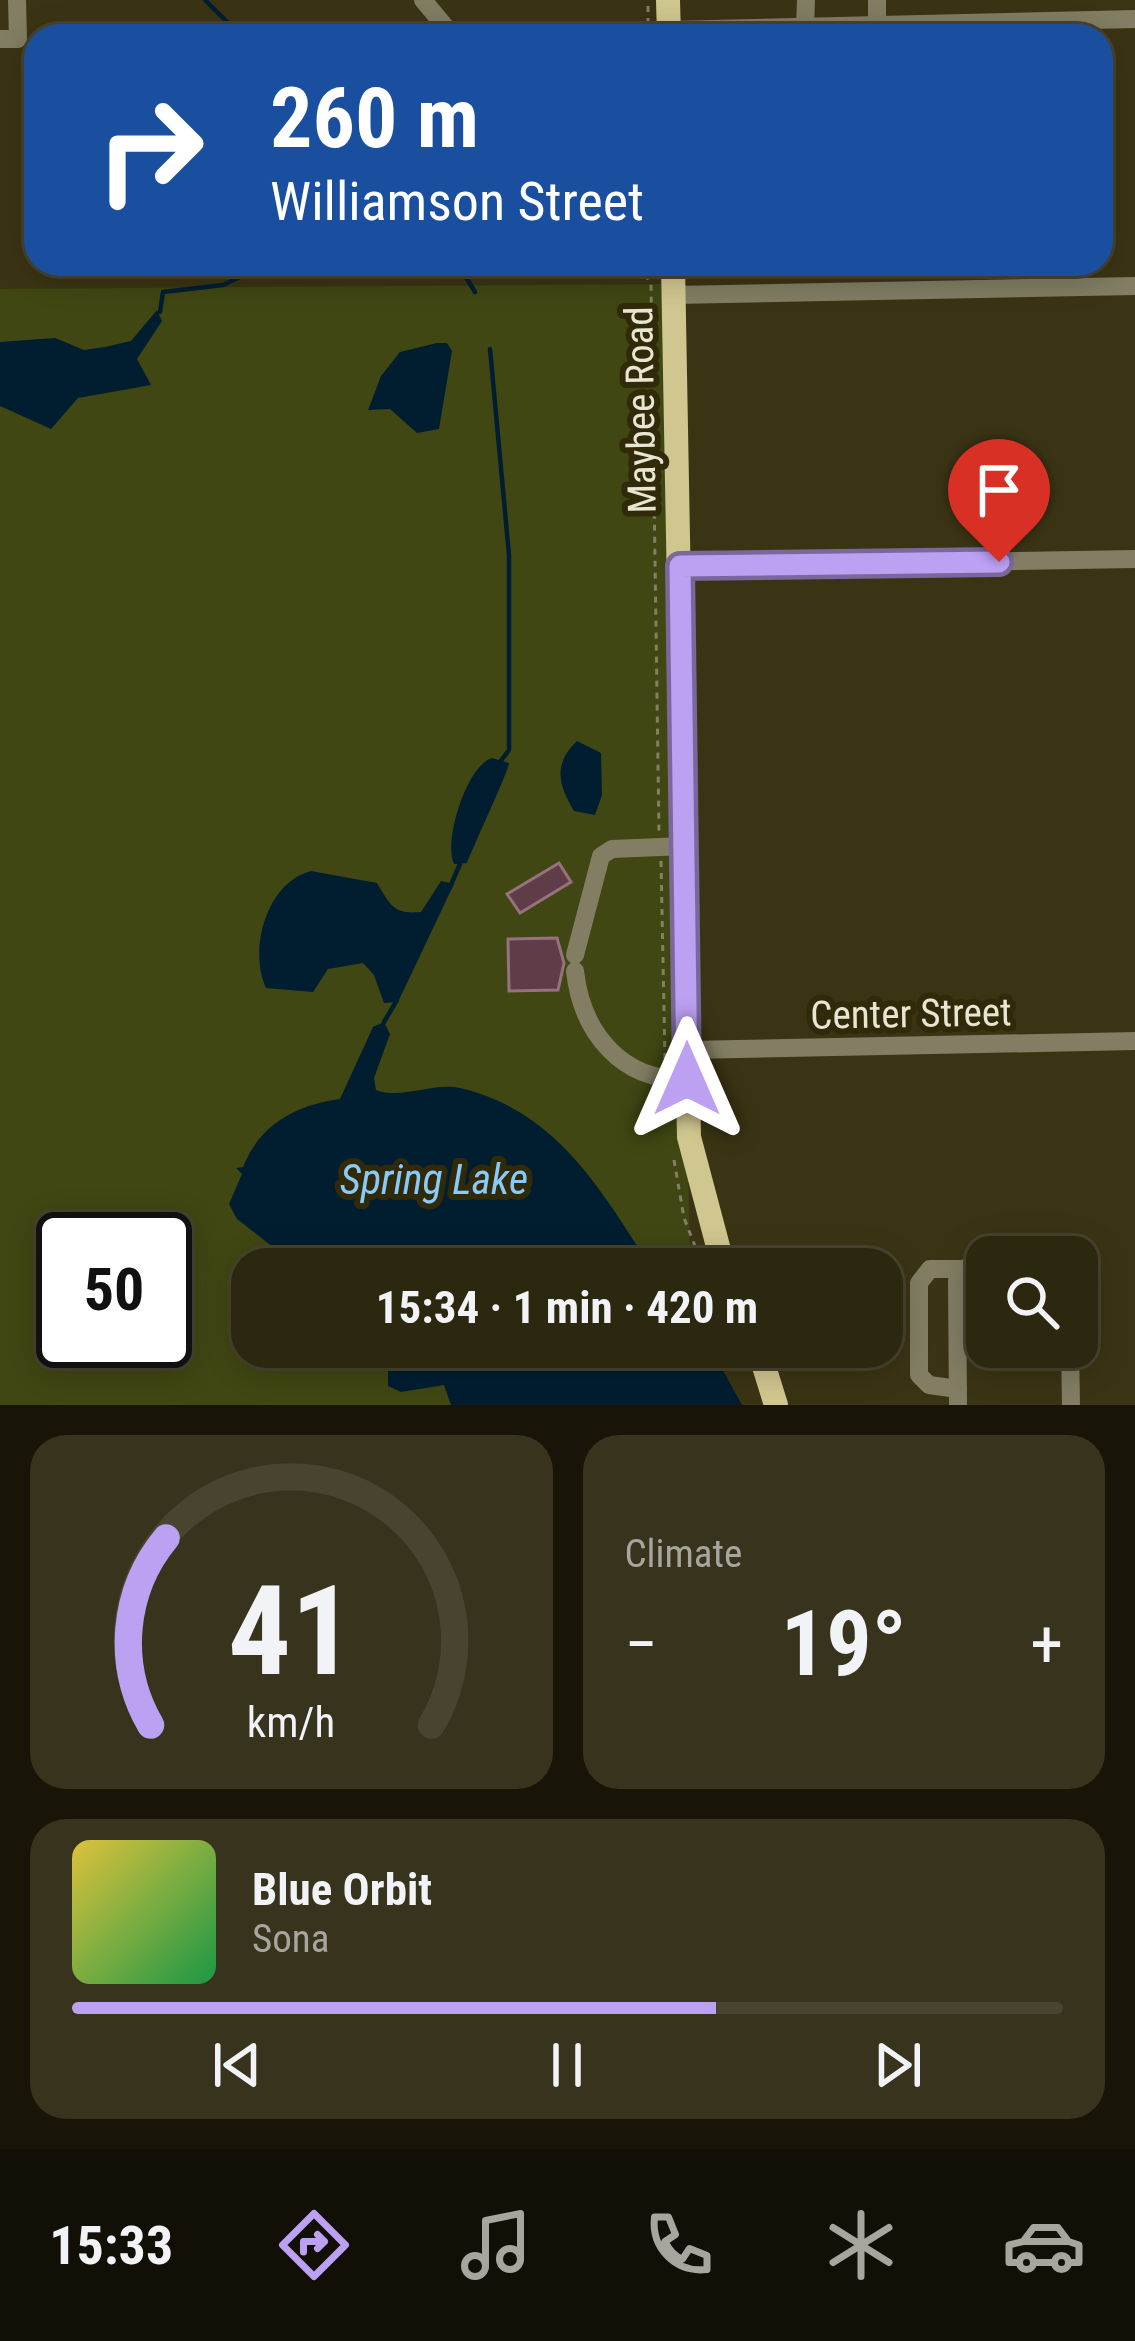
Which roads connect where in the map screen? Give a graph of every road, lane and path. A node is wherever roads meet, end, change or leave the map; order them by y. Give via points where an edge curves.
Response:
1 (17, 0) edge
2 (422, 0) edge
3 (877, 0) edge
4 (1135, 19) edge
5 (443, 24) edge
6 (877, 24) joint
7 (9, 39) edge
8 (646, 276) edge
9 (674, 276) edge
10 (1135, 286) edge
11 (674, 295) junction
12 (1135, 560) edge
13 (680, 566) junction
14 (673, 846) junction
15 (1135, 1041) edge
16 (687, 1050) junction
17 (677, 1079) junction
18 (674, 1155) dead end
19 (696, 1248) edge
20 (718, 1248) edge
21 (966, 1268) edge
22 (962, 1269) junction
23 (765, 1368) edge
24 (1070, 1368) edge
25 (958, 1397) edge
26 (776, 1405) edge
27 (1071, 1405) edge

1 - 7 street
2 - 5 street
3 - 6 street
4 - 6 street
8 - 14 path
9 - 11 main road, Maybee Road
10 - 11 street
11 - 13 main road, Maybee Road
12 - 13 street
13 - 14 main road, Maybee Road
14 - 16 main road, Maybee Road
14 - 17 path
14 - 17 street via 601,856 575,963 582,1006 603,1045 634,1072
15 - 16 street, Center Street
16 - 17 main road, Maybee Road
17 - 20 main road, Maybee Road
18 - 19 path
21 - 22 street
22 - 25 street
22 - 25 street via 930,1269 920,1283 920,1378
23 - 26 main road
24 - 27 street

